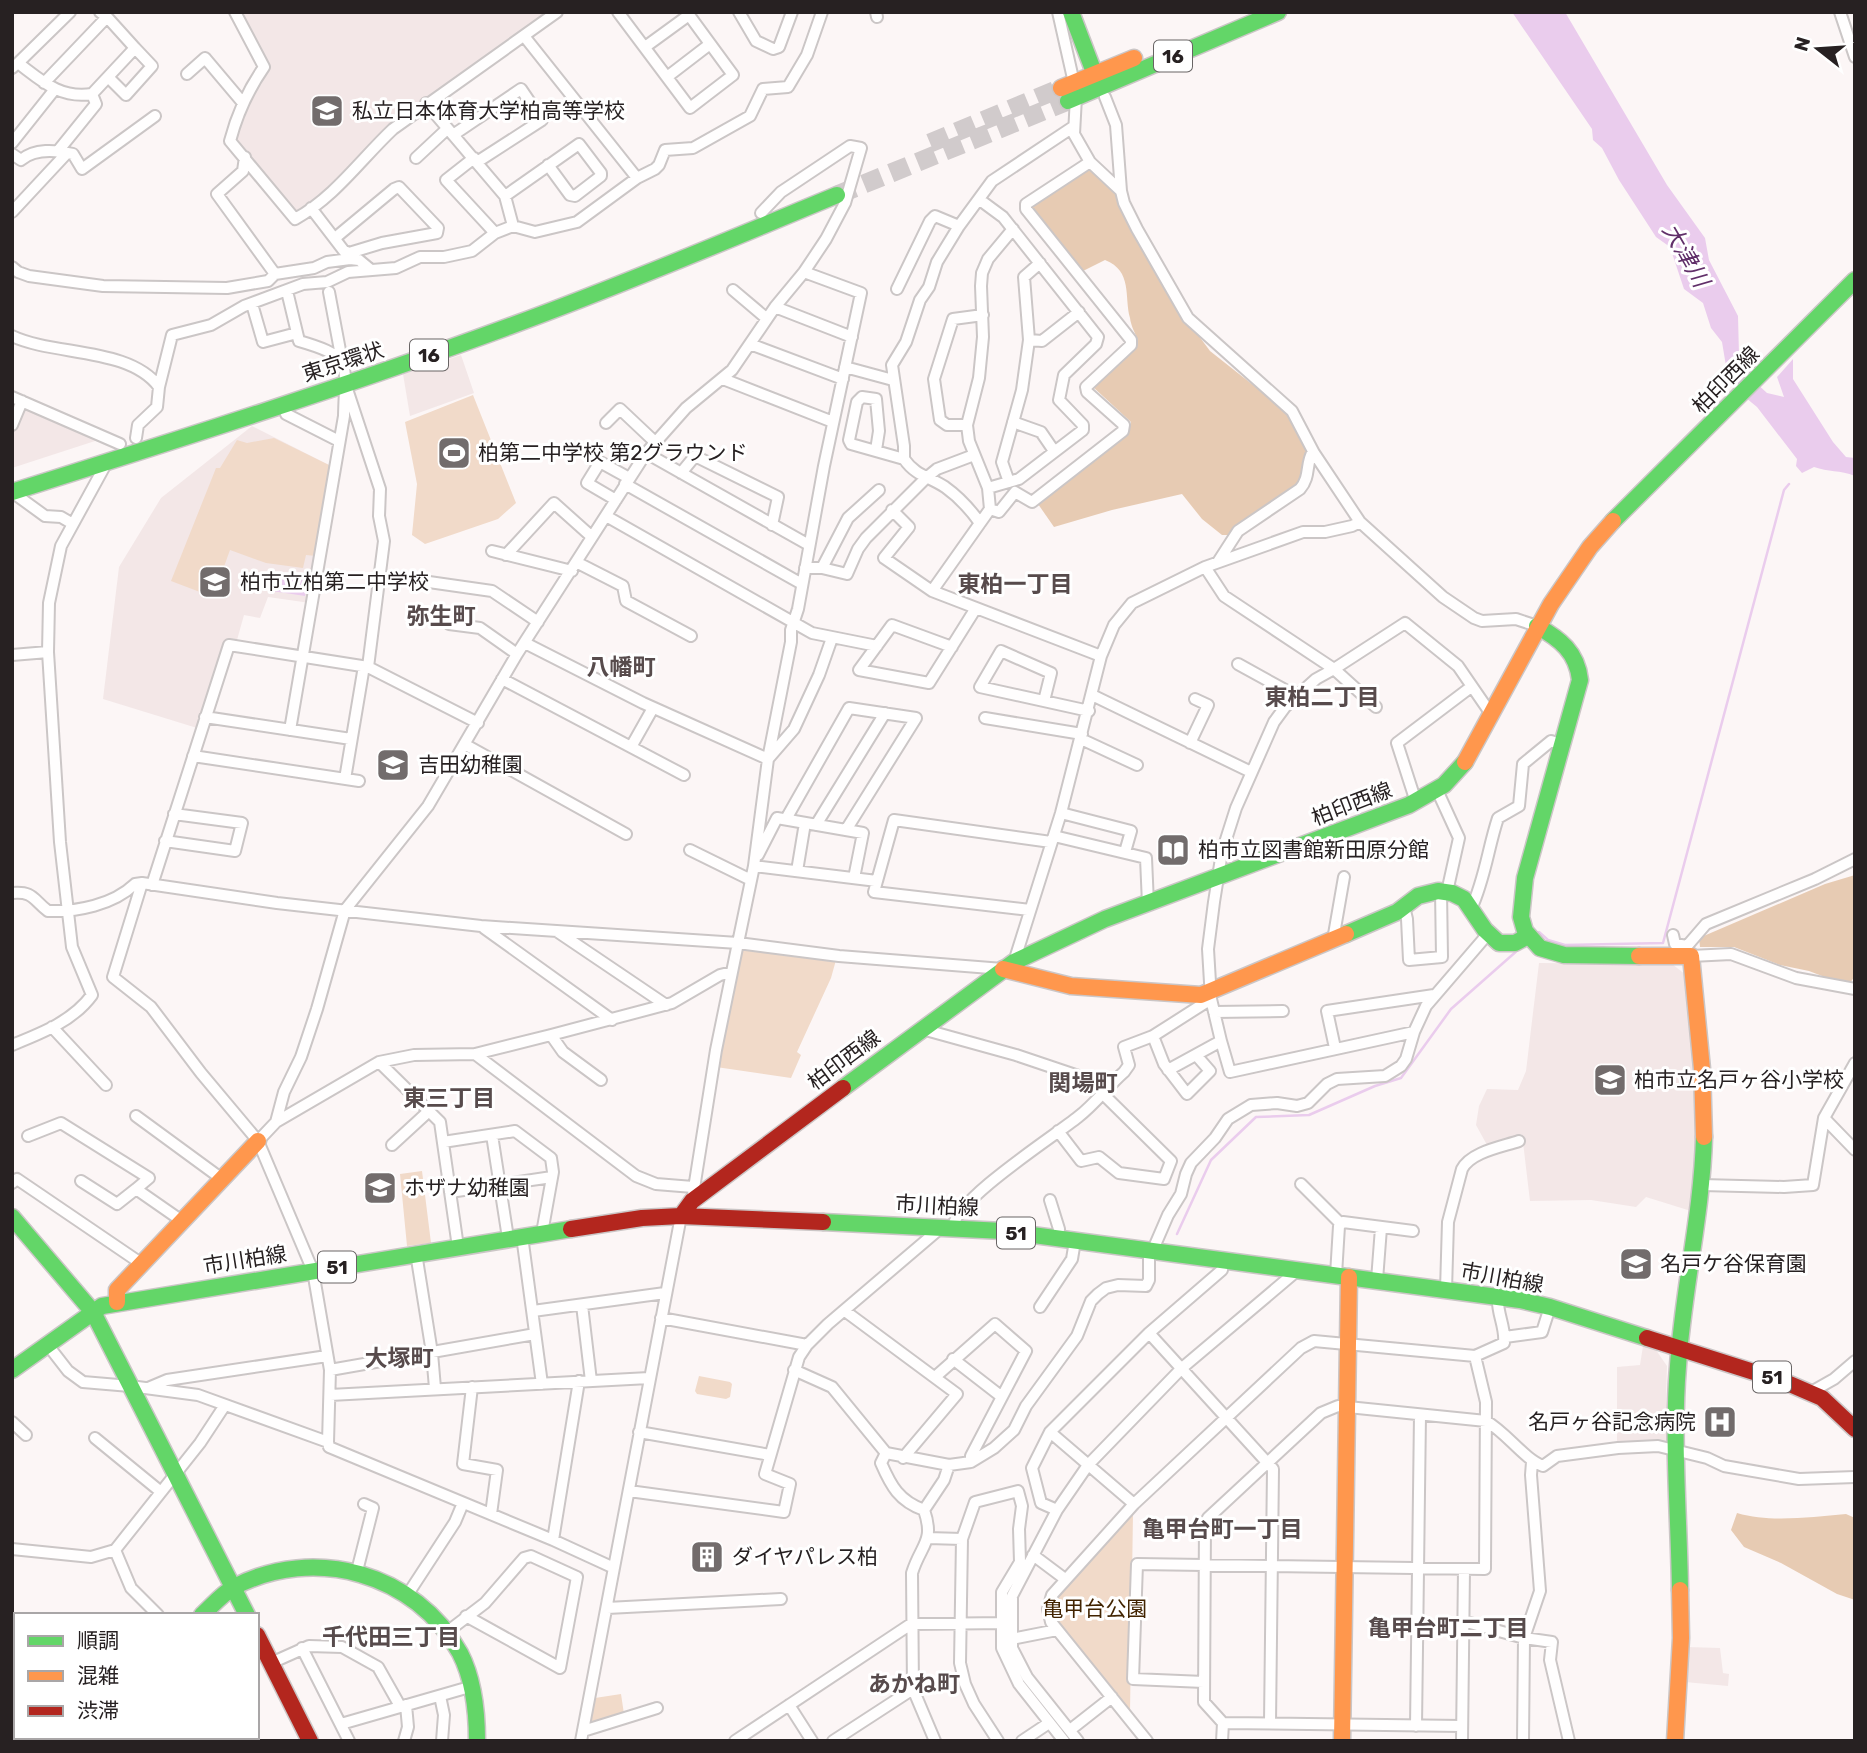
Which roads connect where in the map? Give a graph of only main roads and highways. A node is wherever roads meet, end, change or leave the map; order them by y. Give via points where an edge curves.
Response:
1 (1071, 12) edge
2 (1248, 12) edge
3 (1278, 12) edge
4 (1092, 67) dead end
5 (1855, 280) edge
6 (344, 372) junction
7 (12, 480) edge
8 (12, 492) edge
9 (1536, 626) junction
10 (1528, 936) junction
11 (1009, 965) junction
12 (258, 1141) road end
13 (681, 1216) junction
14 (12, 1217) edge
15 (1342, 1276) junction
16 (117, 1302) junction
17 (93, 1312) junction
18 (1677, 1348) junction
19 (14, 1365) edge
20 (1855, 1429) edge
21 (233, 1587) junction
22 (204, 1613) edge
23 (246, 1613) edge
24 (259, 1639) edge
25 (1342, 1733) edge
26 (310, 1741) edge
27 (477, 1741) edge
28 (1675, 1741) edge

1 - 4 main road
2 - 3 main road, 16 via 1070,92
5 - 9 main road, 柏印西線 via 1605,529
6 - 6 main road, 東京環状 / 16 via 510,315 761,213 835,189 603,292 429,356
6 - 7 main road, 東京環状 / 16
6 - 8 main road, 東京環状 / 16 via 107,462
9 - 10 main road via 1567,645 1580,671 1525,878 1521,917
9 - 11 main road, 柏印西線 via 1464,763 1437,790 1416,802 1074,932
10 - 11 main road via 1504,944 1487,934 1461,897 1444,891 1423,893 1404,907 1210,996 1071,986
10 - 18 main road via 1540,948 1564,955 1688,952 1703,1051 1704,1118 1702,1185
11 - 13 main road, 柏印西線 via 693,1194
12 - 16 main road via 117,1290
13 - 15 main road, 市川柏線 / 51 via 945,1226
13 - 16 main road, 市川柏線 / 51 via 515,1237
14 - 17 main road
15 - 18 main road, 市川柏線 / 51 via 1550,1307
15 - 25 main road via 1349,1343
16 - 17 main road, 市川柏線 / 51
17 - 19 main road, 市川柏線 / 51
17 - 21 main road
18 - 20 main road, 市川柏線 / 51 via 1811,1392
18 - 28 main road via 1681,1638
21 - 22 main road
21 - 23 main road
21 - 27 main road via 262,1575 306,1566 357,1571 408,1594 431,1613 460,1653 473,1686
24 - 26 main road

